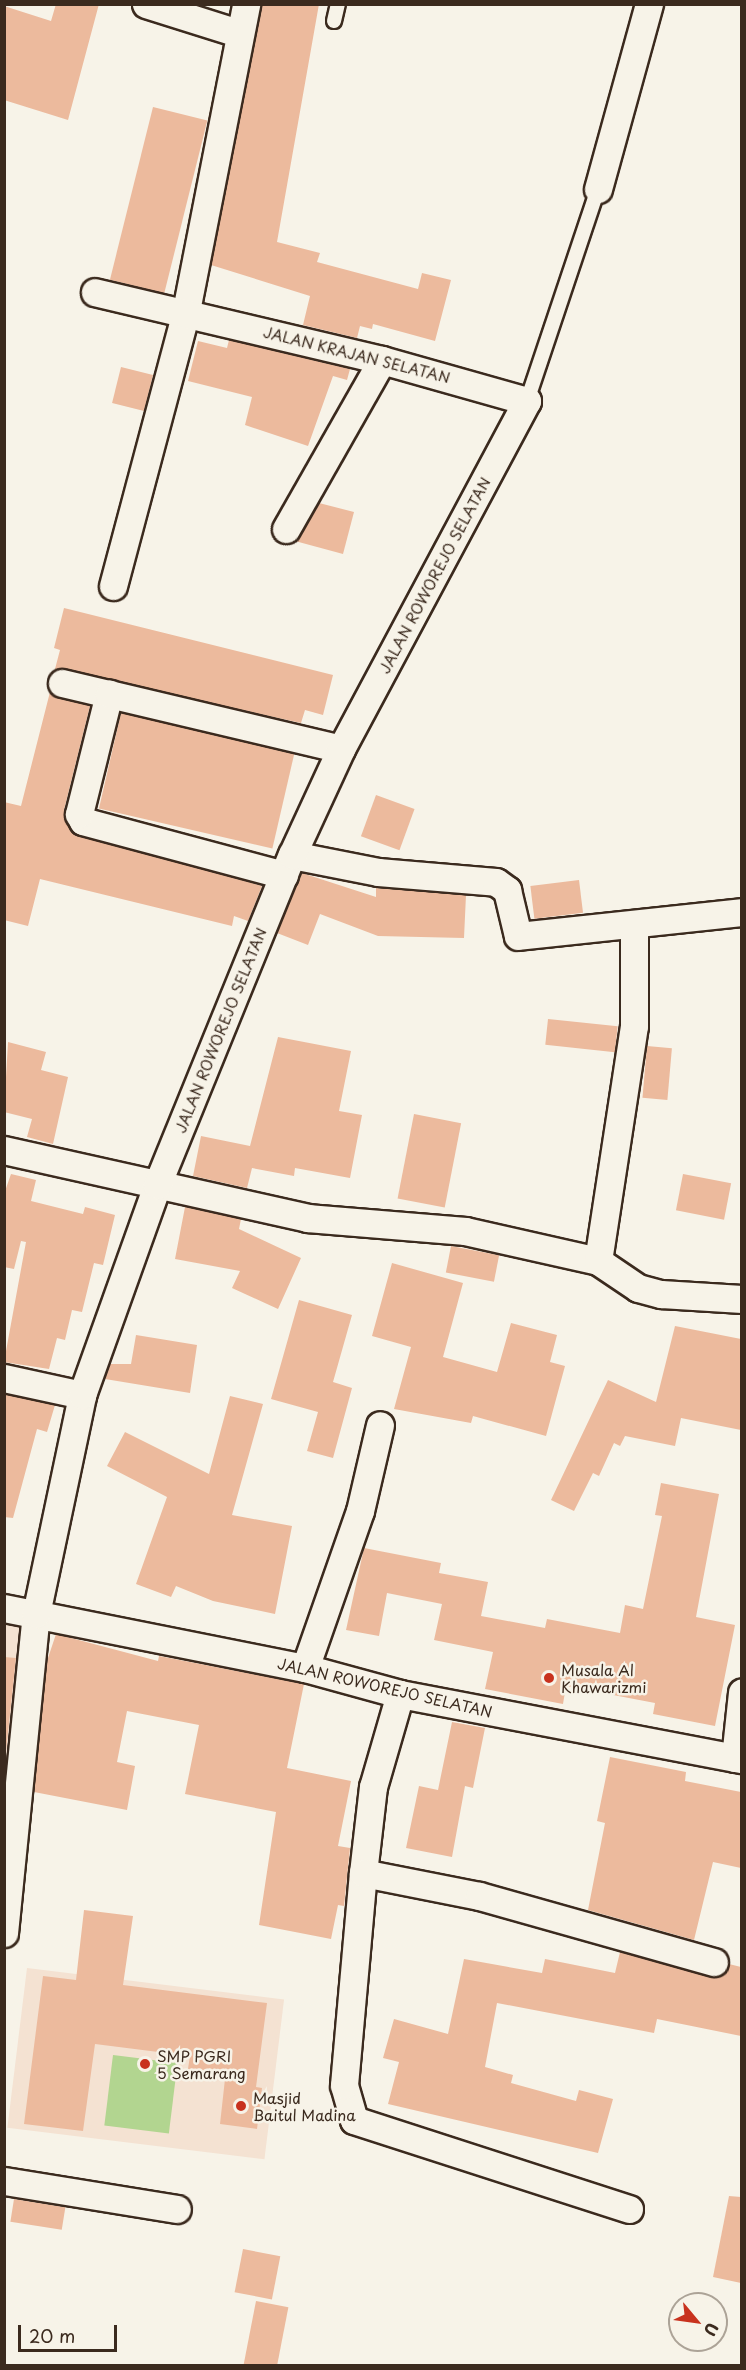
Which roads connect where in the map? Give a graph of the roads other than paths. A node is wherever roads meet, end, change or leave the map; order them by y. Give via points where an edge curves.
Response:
1 (146, 4) edge
2 (246, 4) edge
3 (338, 4) edge
4 (649, 4) edge
5 (333, 21) dead end
6 (238, 33) junction
7 (598, 189) joint
8 (95, 292) dead end
9 (186, 311) junction
10 (382, 360) junction
11 (527, 402) junction
12 (286, 529) dead end
13 (113, 586) dead end
14 (62, 683) dead end
15 (109, 694) junction
16 (341, 748) junction
17 (288, 865) junction
18 (741, 912) edge
19 (634, 927) junction
20 (4, 1150) edge
21 (157, 1185) junction
22 (598, 1261) junction
23 (741, 1299) edge
24 (4, 1378) edge
25 (82, 1395) junction
26 (380, 1425) dead end
27 (4, 1608) edge
28 (36, 1614) junction
29 (304, 1668) junction
30 (741, 1692) edge
31 (400, 1694) junction
32 (738, 1758) edge
33 (363, 1873) junction
34 (4, 1933) edge
35 (714, 1962) dead end
36 (4, 2181) edge
37 (177, 2209) dead end
38 (629, 2209) dead end

1 - 6 street
2 - 6 street
3 - 5 lane
4 - 7 street
6 - 9 street
7 - 11 lane
8 - 9 street, JALAN KRAJAN SELATAN
9 - 10 street, JALAN KRAJAN SELATAN
9 - 13 street
10 - 11 street, JALAN KRAJAN SELATAN
10 - 12 street
11 - 16 street, JALAN ROWOREJO SELATAN
14 - 15 street
15 - 16 street
15 - 17 street via 79,814 82,821
16 - 17 street, JALAN ROWOREJO SELATAN
17 - 19 street via 496,882 507,890 518,936
17 - 21 street, JALAN ROWOREJO SELATAN
18 - 19 street
19 - 22 street via 634,1026
20 - 21 street
21 - 22 street via 307,1218 465,1231
21 - 25 street, JALAN ROWOREJO SELATAN
22 - 23 street via 638,1288
24 - 25 street
25 - 28 street, JALAN ROWOREJO SELATAN
26 - 29 street via 360,1511
27 - 28 street, JALAN ROWOREJO SELATAN
28 - 29 street, JALAN ROWOREJO SELATAN
28 - 34 street, JALAN ROWOREJO SELATAN
29 - 31 street, JALAN ROWOREJO SELATAN
30 - 32 street, JALAN ROWOREJO SELATAN
31 - 32 street, JALAN ROWOREJO SELATAN
31 - 33 street via 373,1787
33 - 35 street via 479,1896
33 - 38 street via 344,2085 354,2120
36 - 37 street

